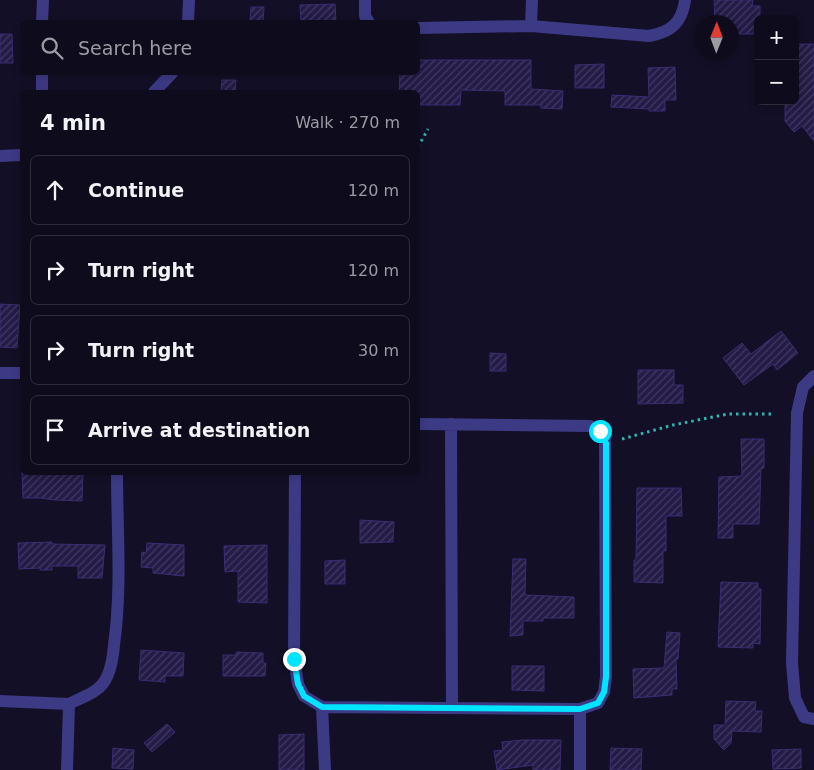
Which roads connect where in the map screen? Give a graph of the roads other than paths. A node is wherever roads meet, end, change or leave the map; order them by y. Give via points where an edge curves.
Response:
1 (43, 0) edge
2 (189, 0) edge
3 (365, 0) edge
4 (532, 0) edge
5 (685, 0) edge
6 (42, 20) edge
7 (188, 20) edge
8 (368, 20) edge
9 (531, 26) junction
10 (420, 28) edge
11 (42, 75) edge
12 (170, 75) edge
13 (42, 90) edge
14 (156, 90) edge
15 (20, 155) edge
16 (0, 156) edge
17 (0, 373) edge
18 (20, 373) edge
19 (814, 376) edge
20 (420, 424) edge
21 (451, 424) junction
22 (116, 475) edge
23 (295, 475) edge
24 (0, 702) edge
25 (69, 704) junction
26 (322, 707) junction
27 (452, 708) junction
28 (580, 709) junction
29 (814, 719) edge
30 (67, 770) edge
31 (324, 770) edge
32 (580, 770) edge

1 - 6 street
2 - 7 street
3 - 8 street
4 - 9 street
5 - 9 street via 680,17 671,29 661,34 649,36
9 - 10 street
11 - 13 street
12 - 14 street
15 - 16 street
17 - 18 street
19 - 29 street via 803,387 797,413 792,663 795,698 804,717
20 - 21 street
21 - 27 street
21 - 28 street via 590,426 605,438 604,692 598,703
22 - 25 street via 119,612 112,659 101,686
23 - 26 street via 294,659 298,684 304,696
24 - 25 street
25 - 30 street
26 - 27 street
26 - 31 street
27 - 28 street
28 - 32 street

